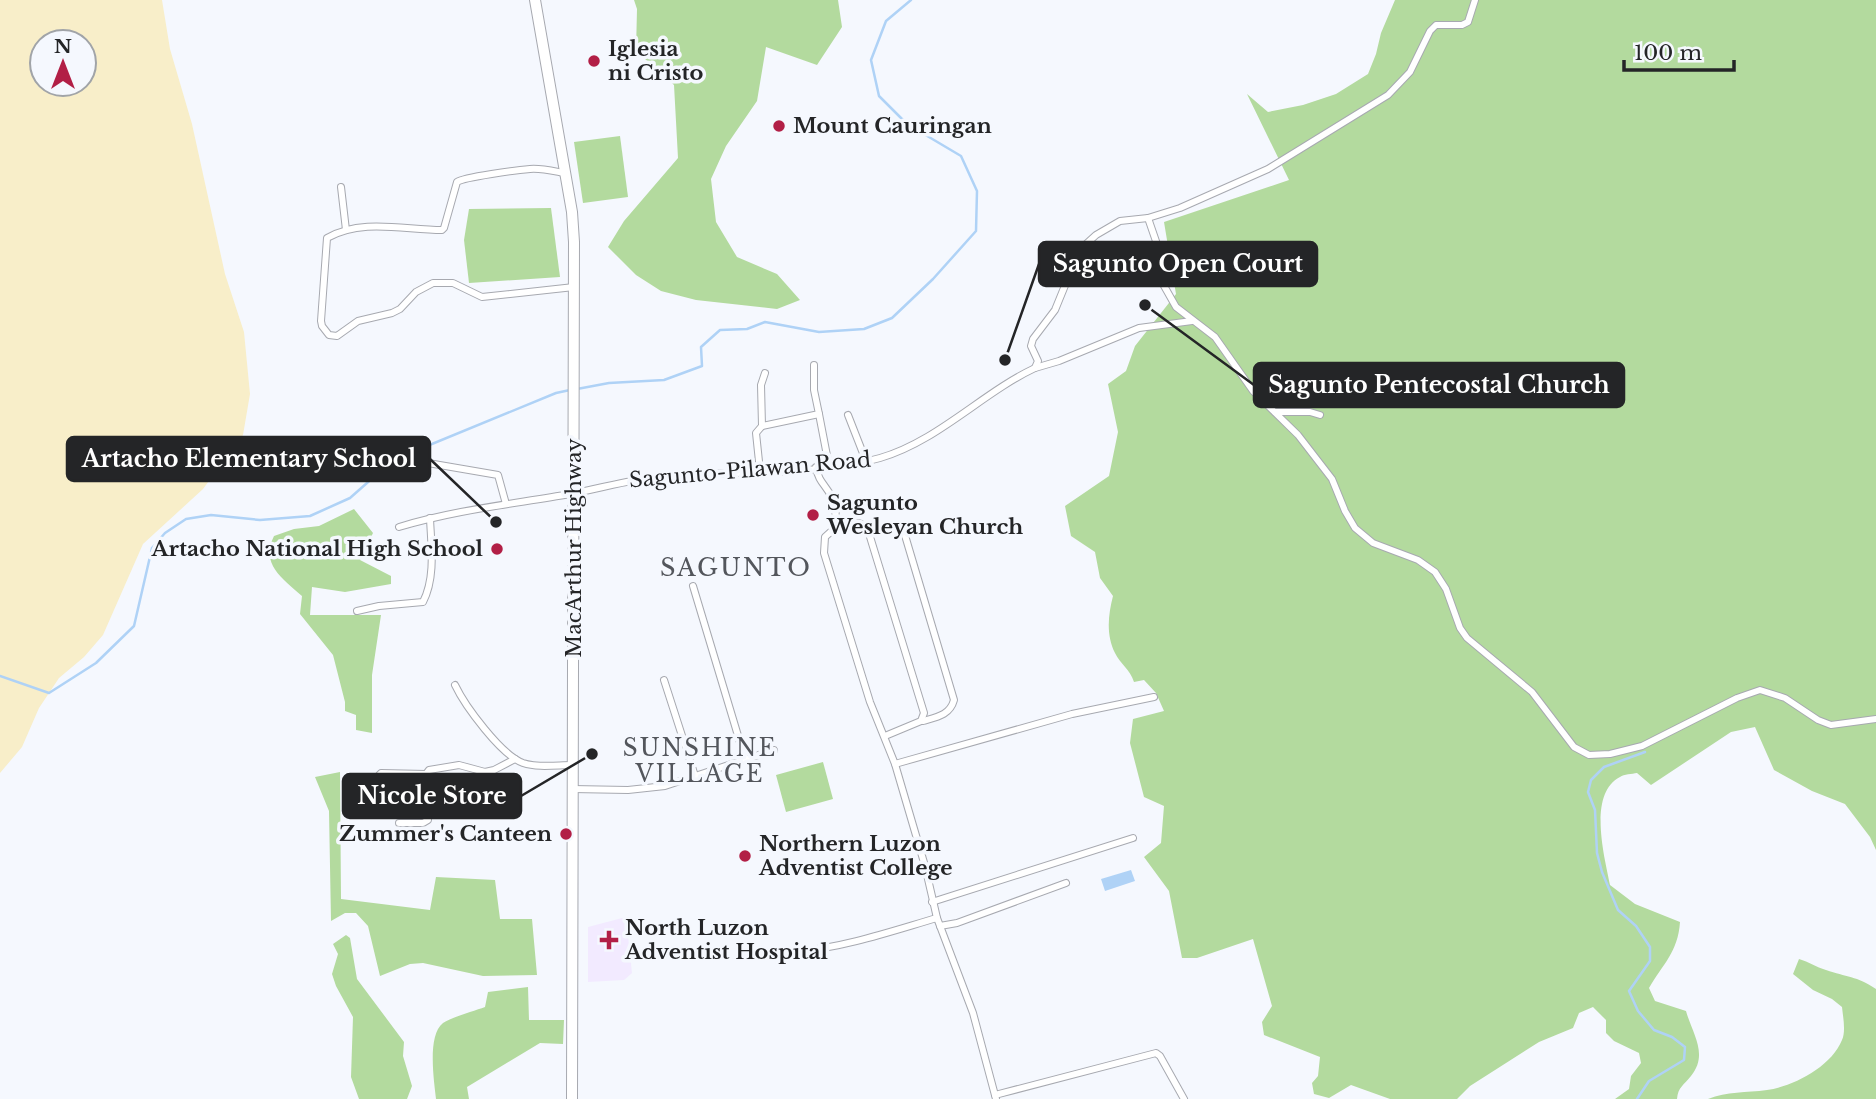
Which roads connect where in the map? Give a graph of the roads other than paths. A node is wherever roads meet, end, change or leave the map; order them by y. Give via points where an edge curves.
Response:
1 (1475, 0) edge
2 (533, 1) edge
3 (564, 173) junction
4 (341, 187) dead end
5 (1148, 218) junction
6 (346, 230) junction
7 (574, 287) junction
8 (1192, 321) junction
9 (814, 365) dead end
10 (1035, 368) junction
11 (765, 373) dead end
12 (1275, 412) junction
13 (819, 414) junction
14 (848, 415) dead end
15 (1320, 415) dead end
16 (762, 426) junction
17 (866, 461) junction
18 (428, 463) dead end
19 (829, 466) junction
20 (816, 467) junction
21 (760, 471) junction
22 (575, 493) junction
23 (506, 504) junction
24 (430, 517) junction
25 (399, 527) dead end
26 (836, 527) junction
27 (904, 533) dead end
28 (693, 586) dead end
29 (357, 611) dead end
30 (664, 680) dead end
31 (454, 685) dead end
32 (1154, 697) dead end
33 (1876, 719) edge
34 (921, 721) junction
35 (885, 736) junction
36 (774, 750) dead end
37 (514, 758) junction
38 (745, 759) junction
39 (895, 764) junction
40 (572, 765) junction
41 (426, 774) junction
42 (695, 776) junction
43 (379, 786) dead end
44 (572, 789) junction
45 (399, 823) dead end
46 (1133, 838) dead end
47 (1066, 883) dead end
48 (932, 902) junction
49 (937, 918) junction
50 (940, 926) junction
51 (800, 951) dead end
52 (996, 1097) edge
53 (572, 1099) edge
54 (1184, 1099) edge

1 - 5 street via 1468,22 1441,23 1433,28 1409,72 1388,95 1268,169
2 - 3 highway, MacArthur Highway
3 - 6 street via 530,169 463,177 457,182 442,230 365,226
3 - 7 highway, MacArthur Highway via 572,212
4 - 6 street
5 - 8 street via 1164,288
5 - 10 street via 1120,221 1085,245 1055,310 1032,339
6 - 7 street via 325,242 321,321 333,336 358,321 392,313 433,283 453,283 482,298
7 - 22 highway, MacArthur Highway
8 - 10 street, Sagunto-Pilawan Road via 1139,328
8 - 12 street via 1215,337 1242,378
9 - 13 street
10 - 17 street, Sagunto-Pilawan Road via 921,440
11 - 16 street
12 - 15 street
12 - 33 street via 1332,479 1355,528 1373,543 1418,560 1435,572 1468,638 1532,692 1578,751 1598,756 1643,746 1760,690 1785,698 1831,725
13 - 16 street
13 - 19 street
14 - 17 street
16 - 21 street via 756,433
17 - 19 street, Sagunto-Pilawan Road
18 - 23 street via 498,475
19 - 20 street, Sagunto-Pilawan Road
20 - 21 street, Sagunto-Pilawan Road
20 - 26 street via 818,479 833,499
21 - 22 street, Sagunto-Pilawan Road via 664,476
22 - 23 street, Sagunto-Pilawan Road
22 - 40 highway, MacArthur Highway
23 - 24 street, Sagunto-Pilawan Road
24 - 25 street, Sagunto-Pilawan Road
24 - 29 street via 432,563 423,601
26 - 34 street via 859,523 867,527 924,713
26 - 35 street via 825,537 824,554
27 - 34 street via 954,700 945,714
28 - 38 street
30 - 42 street
31 - 37 street via 477,720
32 - 39 street via 1072,714
34 - 35 street
35 - 39 street
36 - 38 street
37 - 40 street via 528,764
37 - 41 street via 485,772 459,765
38 - 42 street
39 - 48 street
40 - 44 highway, MacArthur Highway
41 - 43 street via 382,773
41 - 45 street via 428,820
42 - 44 street via 659,787
44 - 53 highway, MacArthur Highway
46 - 48 street
47 - 50 street
48 - 49 street
49 - 50 street
49 - 51 street
50 - 52 street via 973,1013
52 - 54 street via 1156,1053

